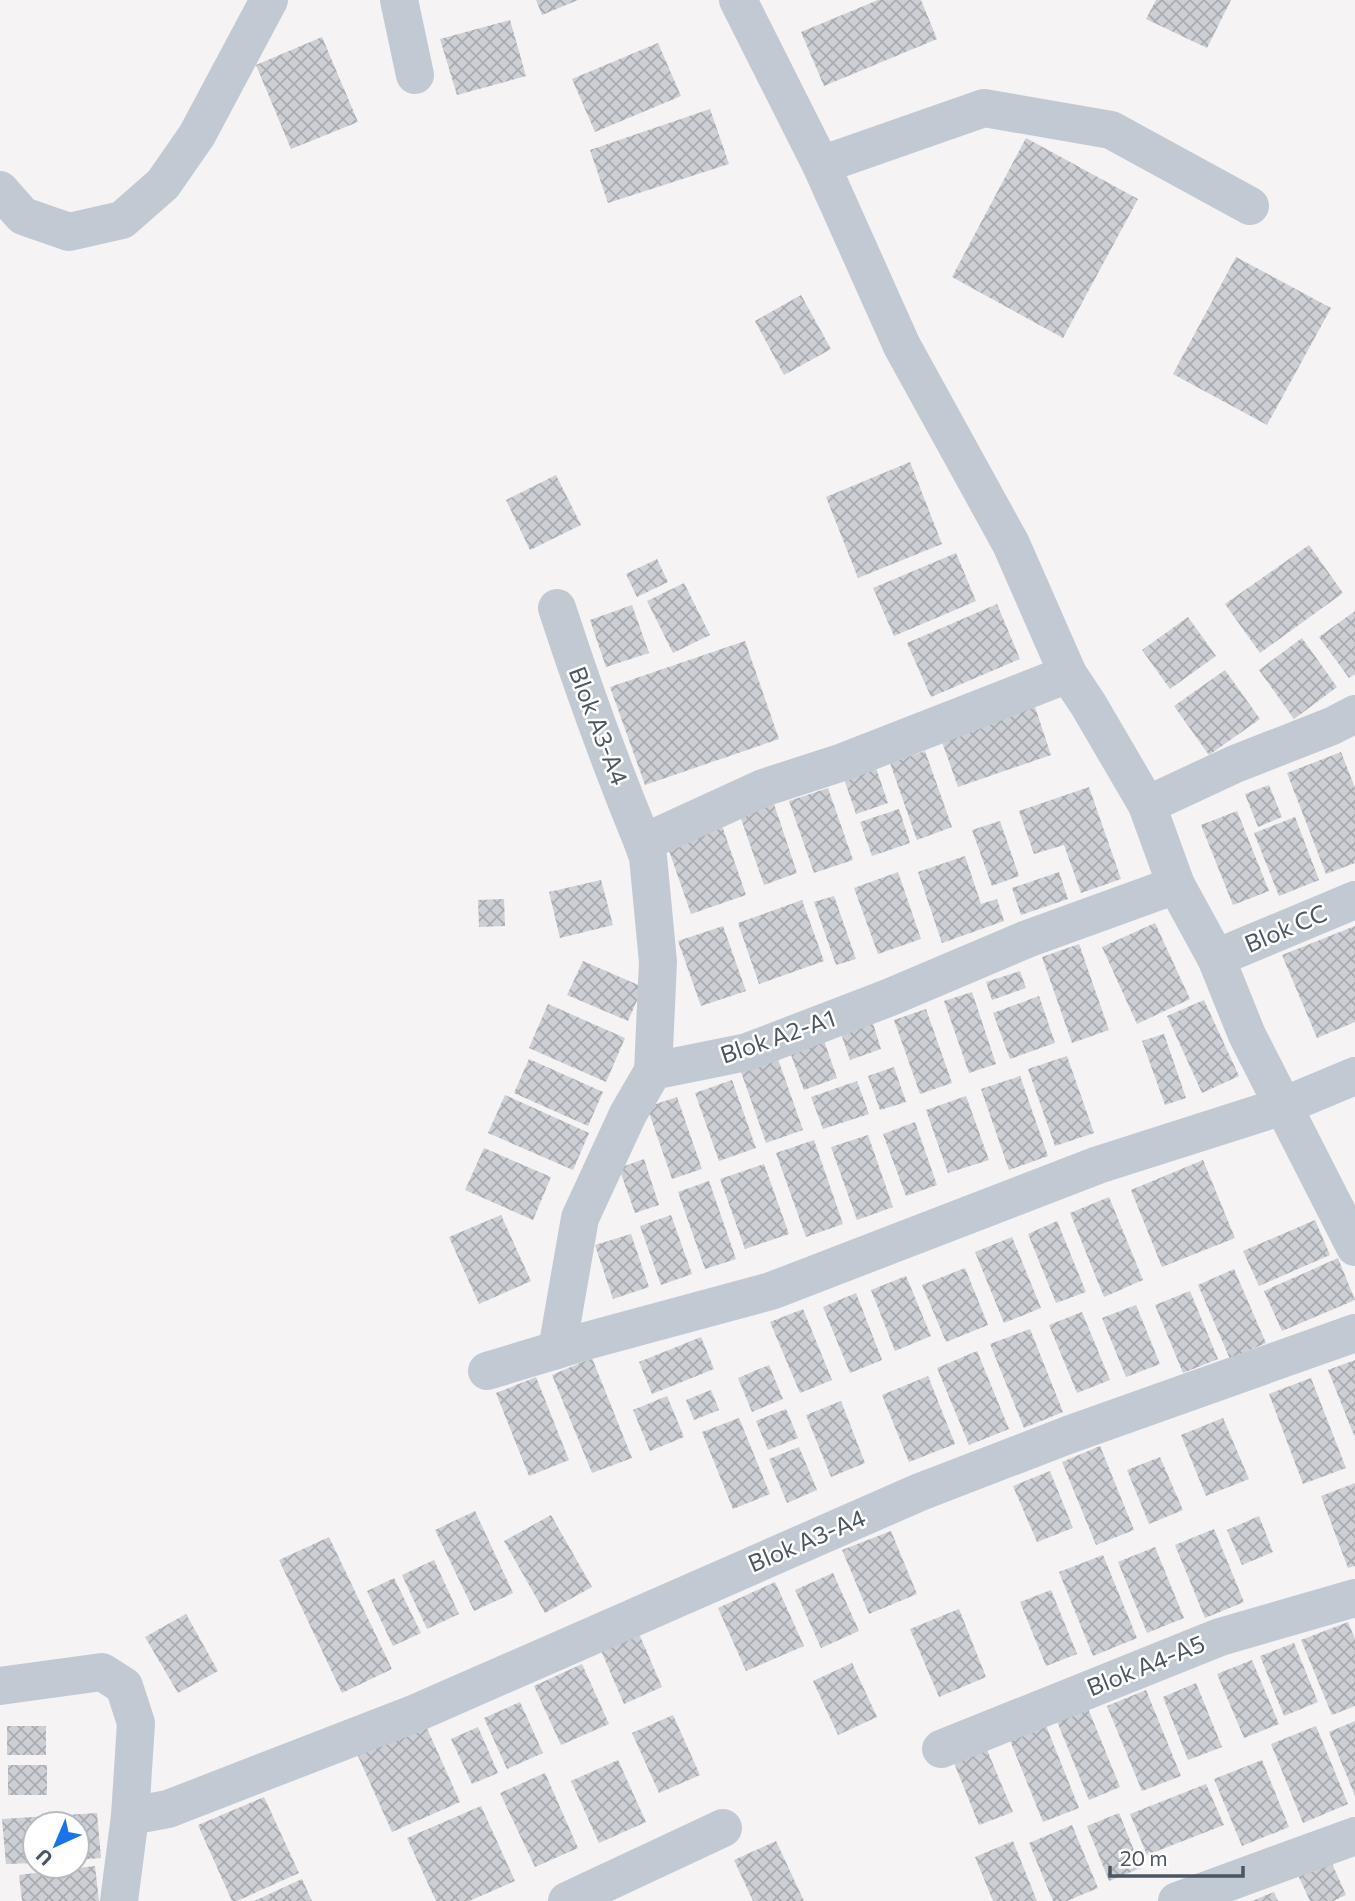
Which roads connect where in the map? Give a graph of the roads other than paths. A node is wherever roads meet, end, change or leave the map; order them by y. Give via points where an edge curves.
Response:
1 (268, 0) edge
2 (399, 0) edge
3 (738, 0) edge
4 (415, 75) dead end
5 (821, 165) junction
6 (0, 190) edge
7 (1250, 206) dead end
8 (557, 608) dead end
9 (1069, 674) junction
10 (1355, 714) edge
11 (1147, 805) junction
12 (643, 843) junction
13 (1176, 885) junction
14 (1355, 900) edge
15 (1216, 958) junction
16 (653, 1072) junction
17 (1355, 1076) edge
18 (1283, 1106) junction
19 (1355, 1247) edge
20 (1355, 1334) edge
21 (557, 1350) junction
22 (487, 1371) dead end
23 (1355, 1598) edge
24 (0, 1686) edge
25 (941, 1749) dead end
26 (130, 1816) junction
27 (723, 1828) dead end
28 (1355, 1836) edge
29 (120, 1901) edge
30 (567, 1901) edge
31 (1177, 1901) edge

1 - 6 street via 197,135 163,184 122,220 69,232 23,216
2 - 4 street
3 - 5 street
5 - 7 street via 984,108 1111,130
5 - 9 street via 902,345 1011,544
8 - 12 street, Blok A3-A4 via 573,662
9 - 11 street
9 - 12 street via 843,762 763,788
10 - 11 street
11 - 13 street
12 - 16 street, Blok A3-A4 via 658,962
13 - 15 street
13 - 16 street, Blok A2-A1 via 1027,939 747,1052
14 - 15 street, Blok CC
15 - 18 street via 1247,1035
16 - 21 street via 628,1114 580,1218
17 - 18 street
18 - 19 street
18 - 21 street via 1098,1165 771,1291
20 - 26 street, Blok A3-A4 via 920,1492 416,1713 168,1809
21 - 22 street
23 - 25 street, Blok A4-A5 via 1220,1637
24 - 26 street via 102,1672 124,1686 136,1723
26 - 29 street
27 - 30 street
28 - 31 street

